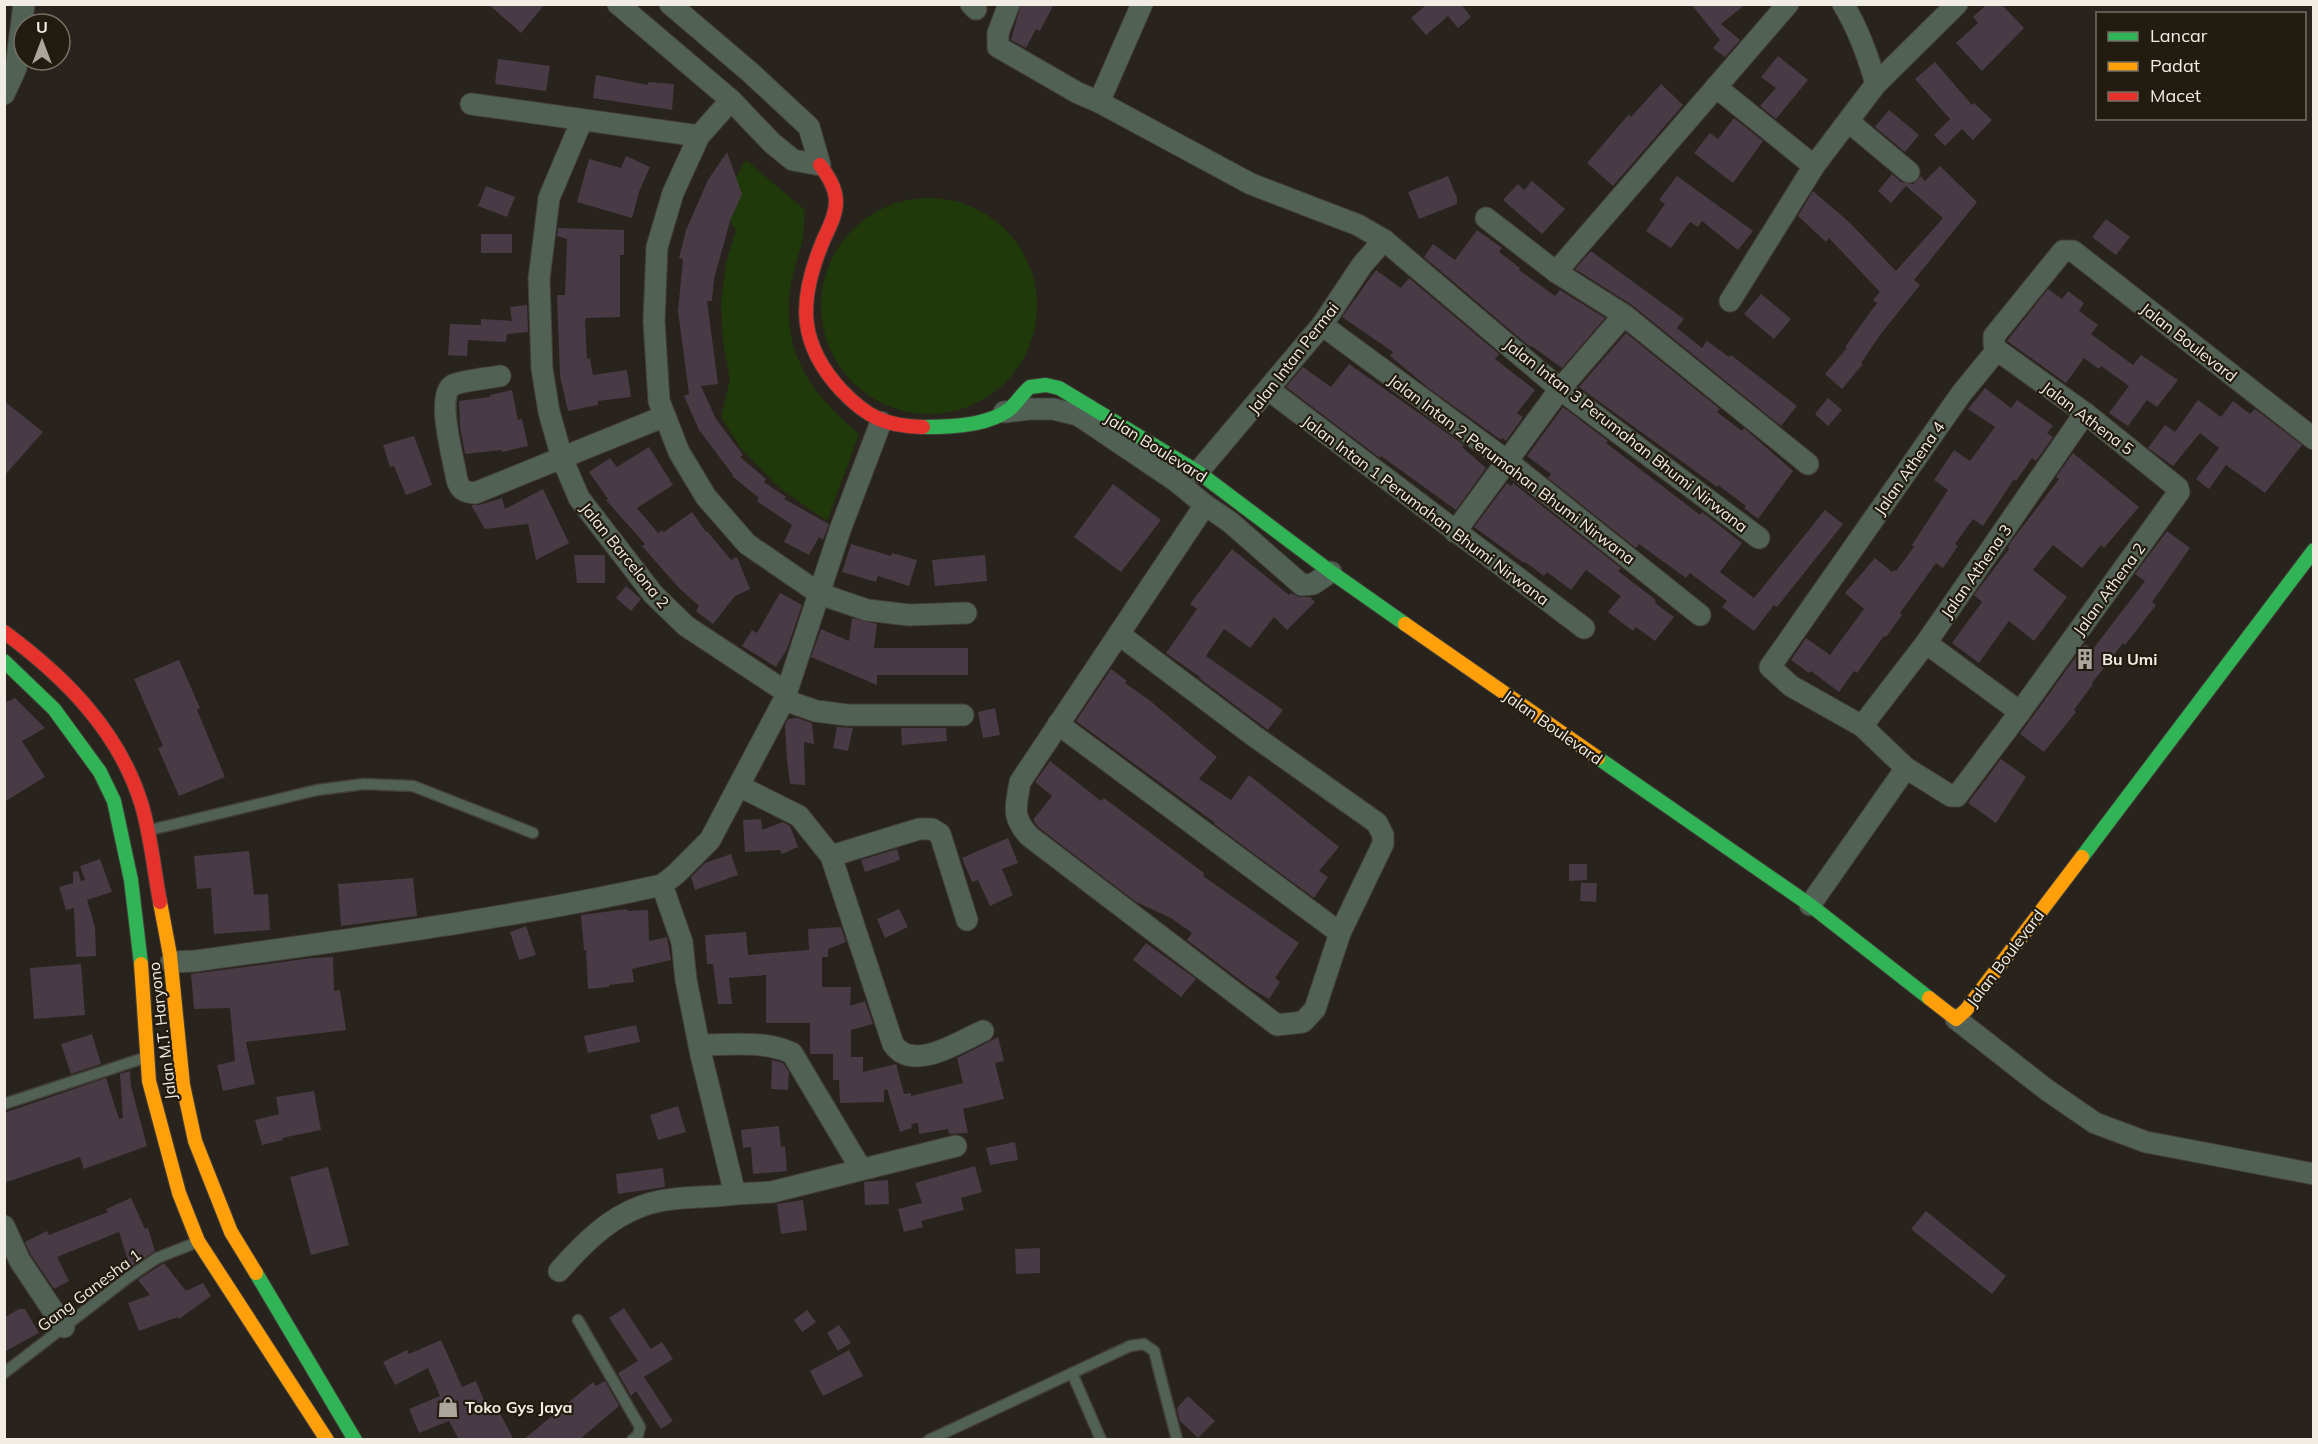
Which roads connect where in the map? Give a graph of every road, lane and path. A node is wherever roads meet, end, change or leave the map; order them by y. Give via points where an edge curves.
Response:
1 (24, 4) edge
2 (618, 4) edge
3 (670, 4) edge
4 (1009, 4) edge
5 (1142, 4) edge
6 (1788, 4) edge
7 (1843, 4) edge
8 (1957, 4) edge
9 (1876, 84) junction
10 (1716, 87) junction
11 (4, 94) edge
12 (731, 100) junction
13 (1099, 102) junction
14 (471, 104) dead end
15 (582, 120) junction
16 (1849, 122) junction
17 (699, 136) junction
18 (820, 165) junction
19 (1814, 166) junction
20 (1909, 172) dead end
21 (1486, 218) dead end
22 (1383, 240) junction
23 (2063, 251) joint
24 (1556, 272) junction
25 (1730, 301) dead end
26 (1624, 315) junction
27 (1322, 326) junction
28 (1997, 350) junction
29 (500, 376) dead end
30 (1560, 389) junction
31 (1269, 390) junction
32 (1004, 412) junction
33 (2085, 413) junction
34 (665, 416) junction
35 (881, 422) junction
36 (2313, 439) edge
37 (561, 458) junction
38 (1507, 462) junction
39 (1808, 464) dead end
40 (1198, 472) junction
41 (2178, 488) joint
42 (1205, 506) junction
43 (1455, 532) junction
44 (1759, 538) dead end
45 (2313, 550) edge
46 (1331, 572) junction
47 (820, 594) junction
48 (966, 613) dead end
49 (1700, 615) dead end
50 (1584, 628) dead end
51 (4, 632) edge
52 (1120, 635) junction
53 (1926, 643) junction
54 (4, 661) edge
55 (785, 696) junction
56 (2020, 712) junction
57 (963, 715) dead end
58 (1058, 724) junction
59 (1862, 726) junction
60 (1906, 768) junction
61 (739, 786) junction
62 (147, 830) junction
63 (533, 833) dead end
64 (831, 856) junction
65 (662, 885) junction
66 (1810, 906) junction
67 (967, 920) dead end
68 (1340, 933) junction
69 (171, 962) junction
70 (1956, 1019) junction
71 (983, 1031) dead end
72 (699, 1045) junction
73 (148, 1056) junction
74 (4, 1104) edge
75 (956, 1146) dead end
76 (861, 1169) junction
77 (2313, 1174) edge
78 (735, 1194) junction
79 (4, 1226) edge
80 (198, 1241) junction
81 (559, 1271) dead end
82 (578, 1320) dead end
83 (64, 1327) junction
84 (4, 1373) edge
85 (1072, 1373) junction
86 (352, 1434) edge
87 (327, 1440) edge
88 (335, 1440) edge
89 (632, 1440) edge
90 (929, 1440) edge
91 (1101, 1440) edge
92 (1177, 1440) edge

1 - 11 street via 16,68
2 - 12 street
3 - 18 street, Jalan Boulevard via 809,127
4 - 13 street, Jalan Intan 3 Perumahan Bhumi Nirwana via 1001,19 998,47
5 - 13 street
6 - 10 street
7 - 9 street via 1866,50
8 - 9 street
9 - 16 street
10 - 19 street
10 - 24 street
12 - 17 street
12 - 18 street via 793,160
13 - 22 street, Jalan Intan 3 Perumahan Bhumi Nirwana via 1251,184 1358,225
14 - 15 street
15 - 17 street
15 - 37 street, Jalan Barcelona 2 via 549,198 539,279 542,369
16 - 19 street
16 - 20 street
17 - 34 street via 673,192 657,247 654,321 659,401
18 - 35 main road, Jalan Boulevard via 833,182 836,205 812,268 807,322 810,343 834,381
19 - 25 street
21 - 24 street
22 - 27 street, Jalan Intan Permai
22 - 30 street, Jalan Intan 3 Perumahan Bhumi Nirwana
23 - 28 street, Jalan Athena 4 via 1994,336
23 - 36 street, Jalan Boulevard via 2073,251
24 - 26 street
26 - 30 street
26 - 39 street
27 - 31 street, Jalan Intan Permai
27 - 38 street, Jalan Intan 2 Perumahan Bhumi Nirwana
28 - 33 street, Jalan Athena 5
28 - 59 street, Jalan Athena 4 via 1961,394 1770,667 1791,686
29 - 37 street via 453,385 447,392 444,408 460,489 475,493
30 - 38 street
30 - 44 street, Jalan Intan 3 Perumahan Bhumi Nirwana
31 - 40 street, Jalan Intan Permai
31 - 43 street, Jalan Intan 1 Perumahan Bhumi Nirwana
32 - 35 main road, Jalan Boulevard via 956,426
32 - 40 main road, Jalan Boulevard via 1029,387 1044,383 1059,388
32 - 42 street via 1053,409 1078,415 1176,481
33 - 41 street, Jalan Athena 5
33 - 53 street, Jalan Athena 3
34 - 37 street
34 - 47 street via 679,452 706,497 747,544
35 - 47 street
37 - 55 street, Jalan Barcelona 2 via 579,498 653,594 686,626
38 - 43 street
38 - 49 street, Jalan Intan 2 Perumahan Bhumi Nirwana
40 - 46 main road, Jalan Boulevard
41 - 56 street, Jalan Athena 2 via 2177,495
42 - 46 street via 1230,522 1302,585 1313,584
42 - 52 street
43 - 50 street, Jalan Intan 1 Perumahan Bhumi Nirwana
45 - 70 main road, Jalan Boulevard
46 - 66 main road, Jalan Boulevard
47 - 48 street via 867,610 909,615
47 - 55 street
51 - 62 main road, Jalan M.T. Haryono via 42,660 98,718 127,766
52 - 58 street
52 - 68 street via 1377,823 1383,844
53 - 56 street
53 - 59 street, Jalan Athena 3
54 - 73 main road, Jalan M.T. Haryono via 54,709 100,772 114,801 131,880
55 - 57 street, Jalan Barcelona 2 via 816,711 848,715
55 - 61 street
56 - 60 street, Jalan Athena 2 via 1957,795 1946,794
58 - 68 street
58 - 68 street via 1020,782 1018,824 1277,1025 1303,1022 1315,1010
59 - 60 street
60 - 66 street
61 - 64 street via 799,816
61 - 65 street via 710,840
62 - 63 lane via 298,794 364,784 413,786
62 - 69 main road, Jalan M.T. Haryono
64 - 67 street via 919,829 932,830 940,834
64 - 71 street via 893,1044 900,1053 925,1057
65 - 69 street via 576,904 420,929
65 - 72 street via 682,942
66 - 70 main road, Jalan Boulevard
69 - 86 main road, Jalan M.T. Haryono via 183,1085 205,1168 231,1232
70 - 77 street via 2095,1123 2146,1142
72 - 76 street via 759,1044 792,1053
72 - 78 street
73 - 74 lane
73 - 80 main road, Jalan M.T. Haryono via 149,1081 179,1193
75 - 76 street
76 - 78 street via 772,1192
78 - 81 street via 642,1206 600,1229
79 - 83 street via 20,1261
80 - 83 lane, Gang Ganesha 1 via 157,1258
80 - 87 main road, Jalan M.T. Haryono
82 - 89 lane via 640,1427
83 - 84 lane, Gang Ganesha 1
85 - 90 lane
85 - 91 lane
85 - 92 lane via 1130,1346 1144,1344 1154,1351
86 - 88 main road

